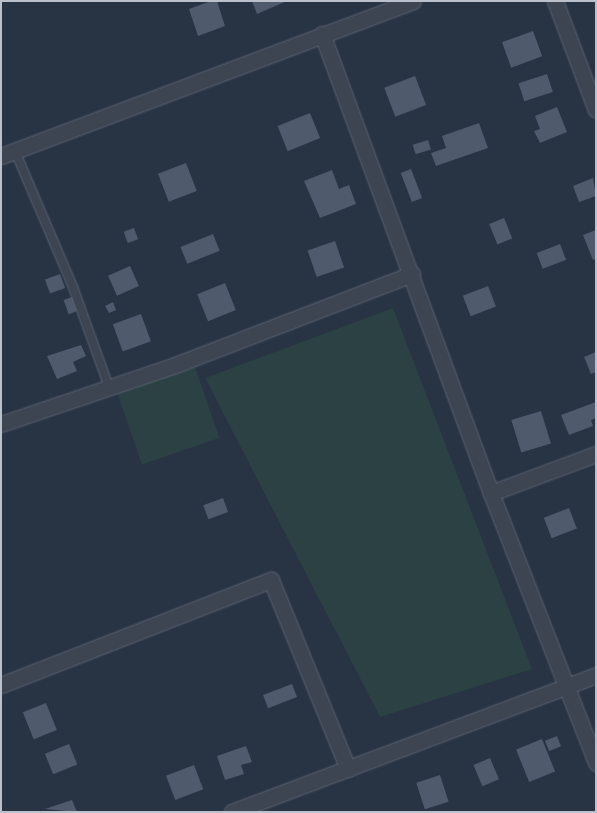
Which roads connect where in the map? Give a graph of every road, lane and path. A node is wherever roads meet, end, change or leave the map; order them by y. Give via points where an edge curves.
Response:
1 (413, 1) edge
2 (555, 1) edge
3 (322, 34) junction
4 (596, 110) edge
5 (8, 154) edge
6 (412, 274) junction
7 (109, 387) junction
8 (1, 424) edge
9 (596, 454) edge
10 (491, 493) junction
11 (596, 675) edge
12 (1, 685) edge
13 (567, 686) junction
14 (596, 763) edge
15 (348, 769) junction
16 (232, 812) edge

1 - 3 street
2 - 4 street
3 - 5 street
3 - 6 street
5 - 7 lane via 73,287
6 - 7 street
6 - 10 street
7 - 8 street
9 - 10 street
10 - 13 street
11 - 13 street
12 - 15 street via 271,580
13 - 14 street
13 - 15 street
15 - 16 street

